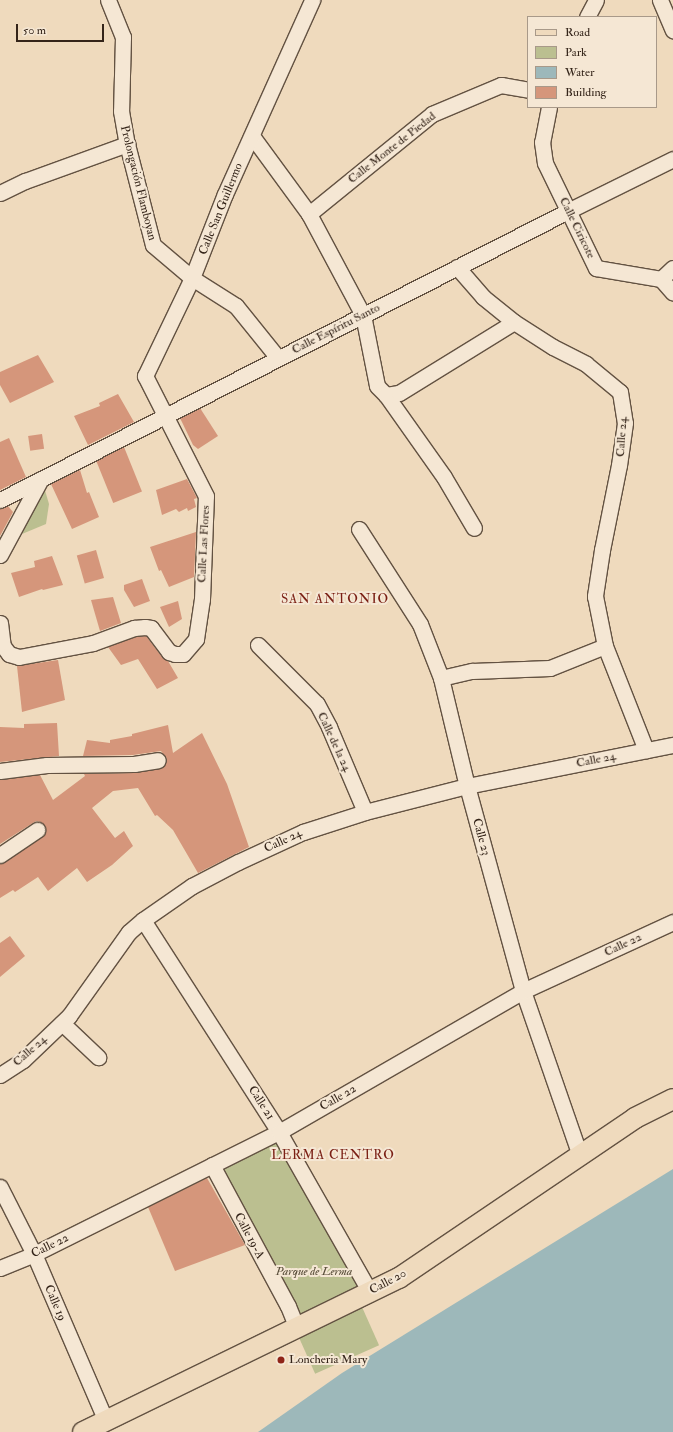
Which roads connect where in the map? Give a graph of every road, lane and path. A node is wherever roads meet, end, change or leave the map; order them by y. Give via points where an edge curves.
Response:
1 (108, 0) edge
2 (312, 0) edge
3 (596, 0) edge
4 (660, 0) edge
5 (588, 16) edge
6 (673, 30) edge
7 (527, 90) edge
8 (549, 108) edge
9 (252, 136) junction
10 (127, 144) junction
11 (673, 159) edge
12 (0, 193) edge
13 (568, 211) junction
14 (309, 214) junction
15 (457, 267) junction
16 (673, 268) edge
17 (192, 278) junction
18 (661, 279) junction
19 (673, 293) edge
20 (363, 315) junction
21 (514, 322) junction
22 (278, 358) junction
23 (386, 395) junction
24 (164, 416) junction
25 (41, 479) junction
26 (0, 500) edge
27 (474, 528) dead end
28 (360, 529) dead end
29 (0, 555) edge
30 (0, 622) edge
31 (258, 645) dead end
32 (605, 646) junction
33 (441, 678) junction
34 (673, 745) edge
35 (646, 750) junction
36 (158, 760) dead end
37 (0, 771) edge
38 (467, 786) junction
39 (365, 812) junction
40 (36, 830) dead end
41 (0, 855) edge
42 (143, 920) junction
43 (673, 922) edge
44 (523, 991) junction
45 (62, 1022) junction
46 (98, 1058) dead end
47 (0, 1075) edge
48 (673, 1099) edge
49 (279, 1132) junction
50 (580, 1156) junction
51 (212, 1165) junction
52 (0, 1186) edge
53 (34, 1254) junction
54 (0, 1268) edge
55 (370, 1292) junction
56 (297, 1328) junction
57 (106, 1421) junction
58 (83, 1432) edge

1 - 10 street, Prolongación Flamboyan via 123,38 121,111
2 - 9 street, Calle San Guillermo
3 - 5 street
4 - 6 street
7 - 14 street, Calle Monte de Piedad via 502,85 432,114
8 - 13 street, Calle Ciricote via 542,142 545,163
9 - 14 street
9 - 17 street, Calle San Guillermo via 225,194
10 - 12 street
10 - 17 street, Prolongación Flamboyan via 153,245
11 - 13 street, Calle Espíritu Santo
13 - 15 street, Calle Espíritu Santo
13 - 18 street, Calle Ciricote via 596,268
14 - 20 street
15 - 20 street, Calle Espíritu Santo
15 - 21 street, Calle 24 via 482,297
16 - 18 street
17 - 22 street, Prolongación Flamboyan via 236,306
17 - 24 street, Calle San Guillermo via 144,376
18 - 19 street
20 - 22 street, Calle Espíritu Santo
20 - 23 street via 377,386
21 - 23 street via 399,393
21 - 32 street, Calle 24 via 586,364 620,392 625,423 620,465 595,596
22 - 24 street, Calle Espíritu Santo
23 - 27 street via 444,476
24 - 25 street, Calle Espíritu Santo
24 - 30 street, Calle Las Flores via 206,496 202,598 196,639 183,654 175,654 170,652 151,628 134,628 93,643 19,657 8,654 3,646
25 - 26 street, Calle Espíritu Santo
25 - 29 street
28 - 33 street, Calle 23 via 420,624
31 - 39 street, Calle de la 24 via 317,704 330,727
32 - 33 street via 550,668 472,671
32 - 35 street, Calle 24
33 - 38 street, Calle 23
34 - 35 street, Calle 24
35 - 38 street, Calle 24
36 - 37 street via 134,764 47,765
38 - 39 street, Calle 24
38 - 44 street, Calle 23
39 - 42 street, Calle 24 via 302,832 238,862 192,886
40 - 41 street
42 - 45 street, Calle 24 via 129,932 69,1016
42 - 49 street, Calle 21
43 - 44 street, Calle 22
44 - 49 street, Calle 22
44 - 50 street, Calle 23
45 - 46 street
45 - 47 street, Calle 24 via 23,1060
48 - 50 main road, Calle 20 via 635,1118
49 - 51 street, Calle 22
49 - 55 street, Calle 21
50 - 55 main road, Calle 20 via 399,1278
51 - 53 street, Calle 22
51 - 56 street, Calle 19-A via 288,1306
52 - 53 street, Calle 19
53 - 54 street, Calle 22
53 - 57 street, Calle 19
55 - 56 main road, Calle 20
56 - 57 main road, Calle 20
57 - 58 main road, Calle 20

